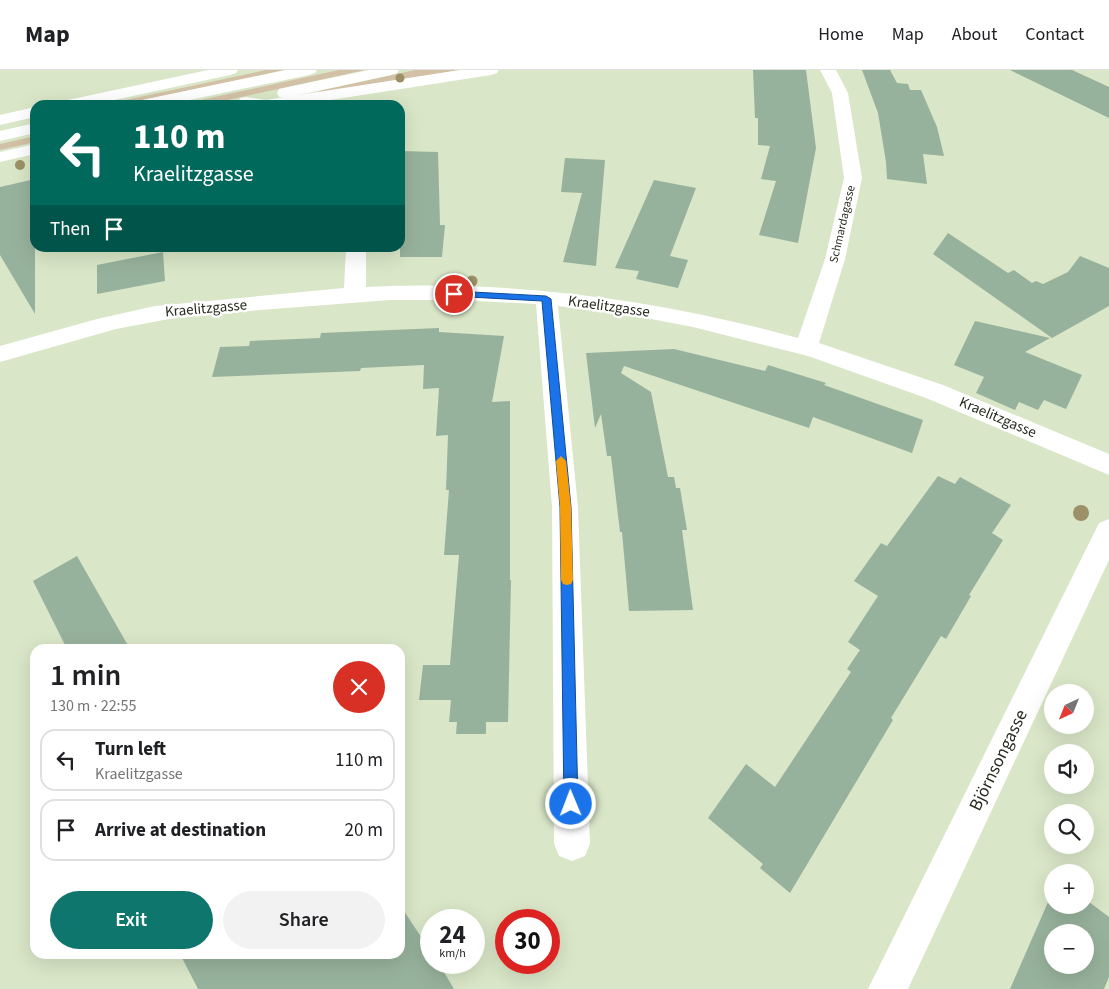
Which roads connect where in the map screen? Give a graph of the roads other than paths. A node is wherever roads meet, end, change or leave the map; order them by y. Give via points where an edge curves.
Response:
1 (230, 70) edge
2 (309, 70) edge
3 (391, 70) edge
4 (491, 70) edge
5 (828, 70) edge
6 (357, 98) edge
7 (91, 100) edge
8 (166, 100) edge
9 (253, 100) edge
10 (331, 100) edge
11 (30, 113) edge
12 (0, 120) edge
13 (30, 129) edge
14 (0, 136) edge
15 (30, 150) edge
16 (0, 157) edge
17 (356, 252) edge
18 (355, 295) junction
19 (546, 299) junction
20 (806, 347) junction
21 (0, 354) edge
22 (1109, 465) edge
23 (1109, 531) edge
24 (572, 843) dead end
25 (888, 989) edge

1 - 7 street
2 - 8 street
3 - 9 street
4 - 6 street
5 - 20 street, Schmardagasse via 840,93 853,178 835,259
6 - 10 street
11 - 12 street
13 - 14 street
15 - 16 street
17 - 18 street
18 - 19 street, Kraelitzgasse via 421,292
18 - 21 street, Kraelitzgasse via 156,313
19 - 20 street, Kraelitzgasse via 642,310
19 - 24 street via 565,507
20 - 22 street, Kraelitzgasse via 955,399
23 - 25 street, Björnsongasse

